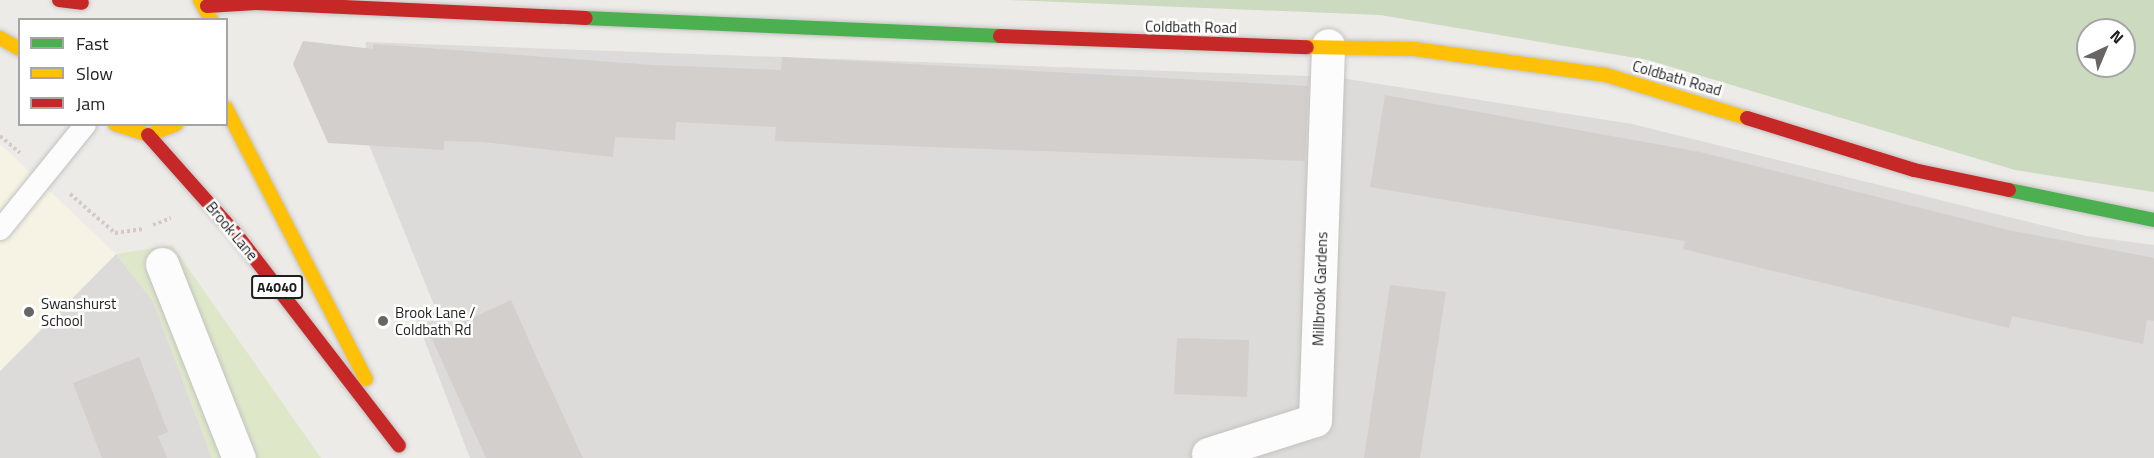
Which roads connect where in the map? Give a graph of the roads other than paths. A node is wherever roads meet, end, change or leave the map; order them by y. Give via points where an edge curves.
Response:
1 (59, 0) edge
2 (84, 2) edge
3 (206, 9) edge
4 (75, 18) edge
5 (0, 38) edge
6 (1328, 45) junction
7 (18, 48) edge
8 (228, 112) edge
9 (84, 126) edge
10 (122, 126) edge
11 (171, 126) edge
12 (148, 135) junction
13 (2154, 220) edge
14 (0, 229) edge
15 (162, 264) dead end
16 (402, 452) edge
17 (1208, 454) dead end
18 (239, 458) edge

1 - 2 main road
2 - 4 main road
3 - 6 main road, Coldbath Road via 256,3 1180,44
5 - 7 main road
6 - 13 main road, Coldbath Road via 1414,49 1606,75 1914,170
6 - 17 street, Millbrook Gardens via 1315,420
8 - 16 main road, Brook Lane / A4040
9 - 14 lane
10 - 12 main road
11 - 12 main road
12 - 16 main road, Brook Lane / A4040 via 236,234
15 - 18 street

